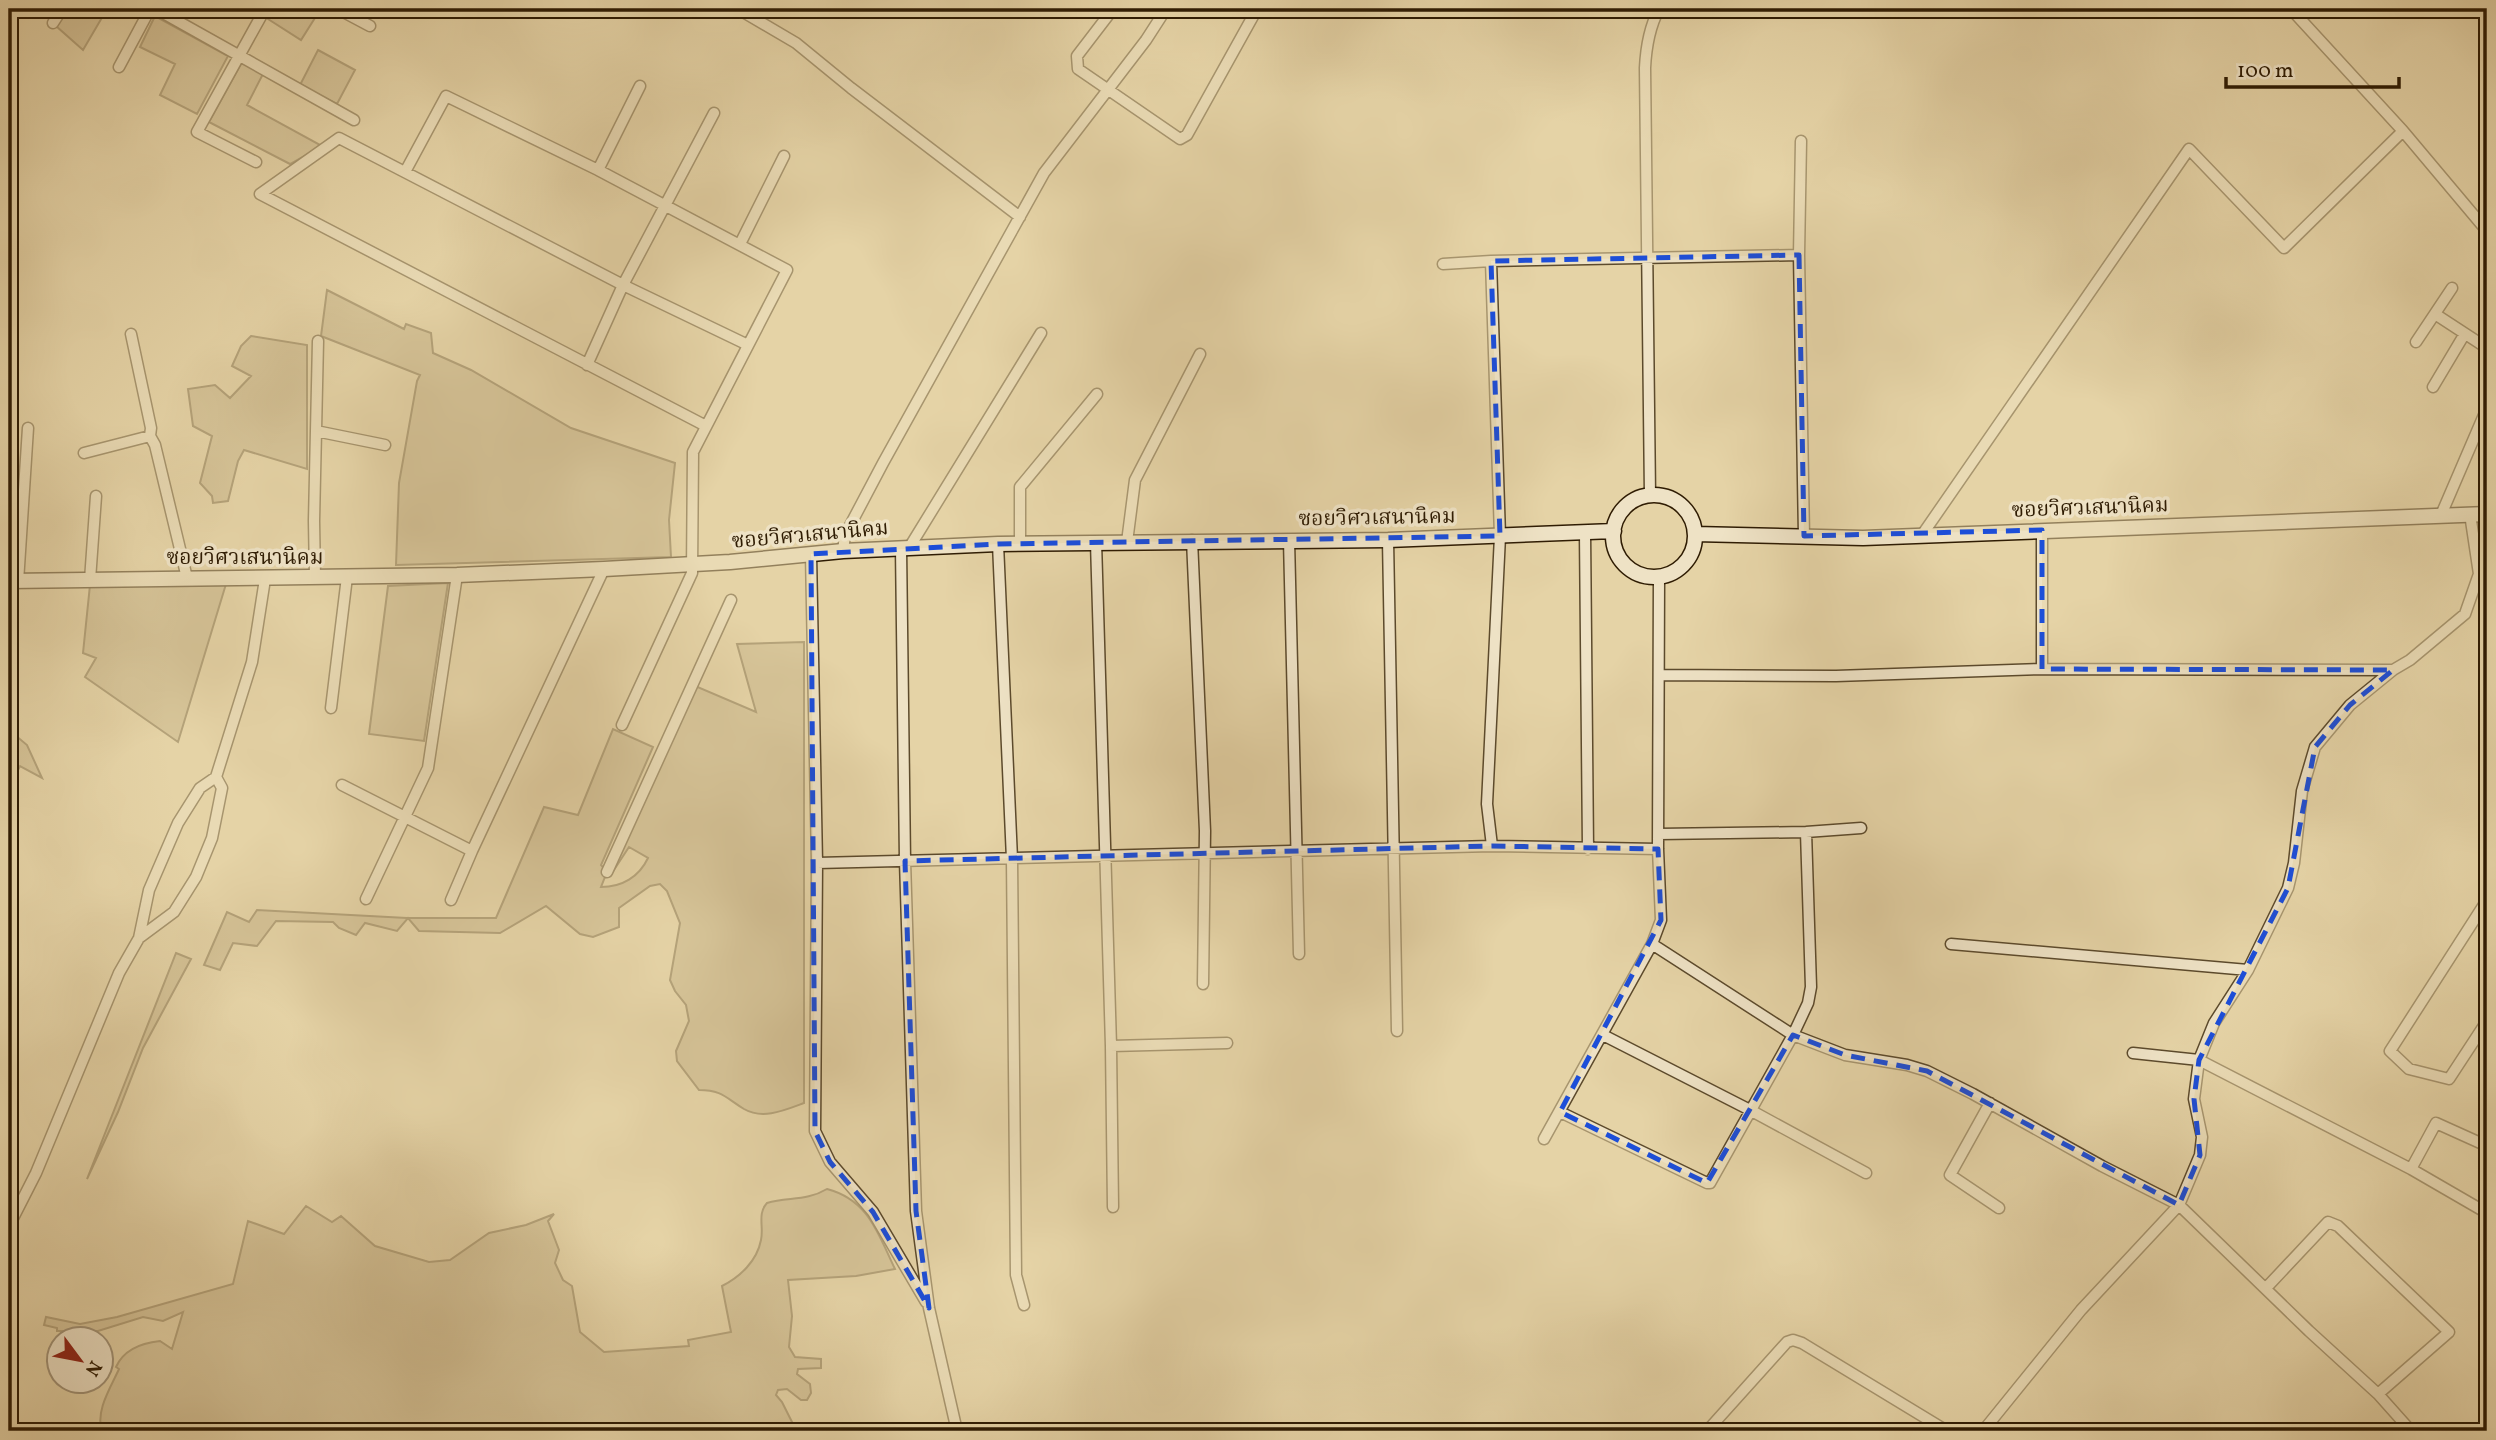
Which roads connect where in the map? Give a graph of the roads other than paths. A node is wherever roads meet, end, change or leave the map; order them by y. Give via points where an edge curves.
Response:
1 (62, 9) edge
2 (150, 9) edge
3 (156, 9) edge
4 (265, 9) edge
5 (338, 9) edge
6 (738, 9) edge
7 (1113, 9) edge
8 (1166, 9) edge
9 (1257, 9) edge
10 (1659, 9) edge
11 (2291, 9) edge
12 (53, 23) dead end
13 (370, 26) dead end
14 (240, 56) junction
15 (119, 67) dead end
16 (640, 86) dead end
17 (1106, 90) junction
18 (714, 113) dead end
19 (354, 120) dead end
20 (2403, 131) junction
21 (1801, 141) dead end
22 (784, 156) dead end
23 (256, 162) dead end
24 (598, 170) junction
25 (405, 172) junction
26 (667, 206) junction
27 (1020, 217) junction
28 (2487, 231) edge
29 (740, 244) junction
30 (1799, 255) junction
31 (1649, 257) junction
32 (1491, 261) junction
33 (1443, 264) dead end
34 (623, 285) junction
35 (2452, 288) dead end
36 (2435, 314) junction
37 (1041, 333) dead end
38 (131, 334) dead end
39 (2464, 335) junction
40 (318, 341) dead end
41 (2416, 342) dead end
42 (748, 345) junction
43 (2487, 348) edge
44 (1200, 354) dead end
45 (587, 365) junction
46 (2433, 387) dead end
47 (1097, 394) dead end
48 (2487, 408) edge
49 (706, 426) junction
50 (28, 428) dead end
51 (316, 431) junction
52 (150, 436) junction
53 (385, 444) dead end
54 (84, 453) dead end
55 (1650, 495) junction
56 (96, 496) dead end
57 (2470, 514) junction
58 (2487, 514) edge
59 (2441, 515) junction
60 (2042, 530) junction
61 (1614, 531) junction
62 (1585, 533) junction
63 (1695, 534) junction
64 (1922, 535) junction
65 (1500, 536) junction
66 (1804, 536) junction
67 (1192, 540) junction
68 (1289, 540) junction
69 (1388, 540) junction
70 (1096, 542) junction
71 (1128, 542) junction
72 (998, 544) junction
73 (1020, 544) junction
74 (905, 548) junction
75 (843, 551) junction
76 (811, 554) junction
77 (690, 564) junction
78 (604, 569) junction
79 (457, 575) junction
80 (347, 577) junction
81 (1659, 577) junction
82 (187, 578) junction
83 (315, 578) junction
84 (265, 579) junction
85 (90, 580) junction
86 (13, 582) edge
87 (731, 600) dead end
88 (2042, 669) junction
89 (2393, 670) junction
90 (1661, 675) junction
91 (331, 708) dead end
92 (622, 725) dead end
93 (216, 777) junction
94 (342, 785) dead end
95 (405, 817) junction
96 (1861, 828) dead end
97 (1806, 832) junction
98 (1659, 834) junction
99 (1492, 846) junction
100 (1393, 849) junction
101 (1588, 849) junction
102 (1658, 849) junction
103 (472, 851) junction
104 (1298, 852) junction
105 (1205, 854) junction
106 (1106, 856) junction
107 (1012, 859) junction
108 (905, 861) junction
109 (817, 863) junction
110 (607, 872) dead end
111 (366, 899) dead end
112 (451, 900) dead end
113 (2487, 900) edge
114 (139, 938) junction
115 (1652, 944) junction
116 (1951, 944) dead end
117 (1299, 954) dead end
118 (2248, 970) junction
119 (1203, 984) dead end
120 (2487, 1021) edge
121 (1397, 1031) dead end
122 (1603, 1035) junction
123 (1793, 1035) junction
124 (1227, 1043) dead end
125 (1111, 1046) junction
126 (2133, 1053) dead end
127 (2199, 1060) junction
128 (1990, 1103) junction
129 (1750, 1110) junction
130 (1560, 1112) junction
131 (1544, 1139) dead end
132 (2487, 1146) edge
133 (2411, 1170) junction
134 (1866, 1173) dead end
135 (2179, 1205) junction
136 (1113, 1208) dead end
137 (1999, 1208) dead end
138 (2487, 1213) edge
139 (9, 1226) edge
140 (2266, 1288) junction
141 (1024, 1305) dead end
142 (929, 1308) junction
143 (2378, 1394) junction
144 (957, 1431) edge
145 (1707, 1431) edge
146 (1947, 1431) edge
147 (1983, 1431) edge
148 (2411, 1431) edge

1 - 12 street
2 - 15 street
3 - 14 street
4 - 14 street
5 - 13 street
6 - 27 street via 796,43
7 - 17 street via 1076,60 1082,74
8 - 17 street
9 - 17 street via 1187,135 1180,139
10 - 31 street via 1646,47
11 - 20 street
14 - 19 street
14 - 23 street via 197,132
16 - 24 street
17 - 27 street via 1044,173
18 - 26 street
20 - 28 street
20 - 64 street via 2284,248 2189,149
21 - 30 street
22 - 29 street
24 - 25 street via 446,96
24 - 26 street
25 - 34 street
25 - 45 street via 339,138 260,194
26 - 29 street
26 - 34 street
27 - 75 street via 883,463 845,535
29 - 42 street via 787,270
30 - 31 street
30 - 66 street
31 - 32 street
31 - 55 street
32 - 33 street
32 - 65 street
34 - 42 street
34 - 45 street
35 - 36 street
36 - 39 street
36 - 41 street
37 - 74 street
38 - 52 street
39 - 43 street
39 - 46 street
40 - 51 street
42 - 49 street
44 - 71 street via 1135,480
45 - 49 street
47 - 73 street via 1020,487
48 - 59 street
49 - 77 street via 691,464
50 - 86 street
51 - 53 street
51 - 83 street
52 - 54 street
52 - 82 street
55 - 61 street via 1626,507
55 - 63 street via 1676,501 1686,510
56 - 85 street
57 - 58 street, ซอยวิศวเสนานิคม
57 - 59 street, ซอยวิศวเสนานิคม
57 - 89 street via 2479,574 2465,614
59 - 60 street, ซอยวิศวเสนานิคม
60 - 64 street, ซอยวิศวเสนานิคม
60 - 88 street
61 - 62 street, ซอยวิศวเสนานิคม
61 - 81 street via 1614,544 1625,565
62 - 65 street, ซอยวิศวเสนานิคม
62 - 101 street
63 - 66 street, ซอยวิศวเสนานิคม
63 - 81 street via 1694,546 1681,567
64 - 66 street, ซอยวิศวเสนานิคม
65 - 69 street, ซอยวิศวเสนานิคม
65 - 99 street via 1487,804
67 - 68 street, ซอยวิศวเสนานิคม
67 - 71 street, ซอยวิศวเสนานิคม
67 - 105 street
68 - 69 street, ซอยวิศวเสนานิคม
68 - 104 street
69 - 100 street
70 - 71 street, ซอยวิศวเสนานิคม
70 - 73 street, ซอยวิศวเสนานิคม
70 - 106 street
72 - 73 street, ซอยวิศวเสนานิคม
72 - 74 street, ซอยวิศวเสนานิคม
72 - 107 street
74 - 75 street, ซอยวิศวเสนานิคม
74 - 108 street
75 - 76 street, ซอยวิศวเสนานิคม
76 - 77 street, ซอยวิศวเสนานิคม
76 - 109 street
77 - 78 street, ซอยวิศวเสนานิคม
77 - 92 street via 689,582
78 - 79 street, ซอยวิศวเสนานิคม
78 - 103 street
79 - 80 street, ซอยวิศวเสนานิคม
79 - 95 street via 428,768
80 - 83 street, ซอยวิศวเสนานิคม
80 - 91 street
81 - 90 street
82 - 84 street, ซอยวิศวเสนานิคม
82 - 85 street, ซอยวิศวเสนานิคม
83 - 84 street, ซอยวิศวเสนานิคม
84 - 93 street via 252,662
85 - 86 street, ซอยวิศวเสนานิคม
87 - 110 street
88 - 89 street
88 - 90 street via 1836,676
89 - 118 street via 2350,705 2315,747 2302,791 2288,888
90 - 98 street
93 - 114 street via 200,788 177,823 149,890
93 - 114 street via 222,788 212,838 196,877 174,912
94 - 95 street
95 - 103 street
95 - 111 street
96 - 97 street
97 - 98 street
97 - 123 street via 1811,986
98 - 102 street
99 - 100 street
99 - 101 street
100 - 104 street
100 - 121 street
101 - 102 street
102 - 115 street via 1661,920
103 - 112 street
104 - 105 street
104 - 117 street
105 - 106 street
105 - 119 street
106 - 107 street
106 - 125 street
107 - 108 street
107 - 141 street via 1016,1275
108 - 109 street
108 - 142 street via 916,1212
109 - 142 street via 815,1131 830,1162 873,1212
113 - 120 street via 2390,1051 2409,1069 2449,1079
114 - 139 street via 119,973 36,1173
115 - 122 street
115 - 123 street
116 - 118 street
118 - 127 street via 2214,1023
122 - 129 street
122 - 130 street
123 - 128 street via 1845,1055 1927,1071
123 - 129 street
124 - 125 street
125 - 136 street
126 - 127 street
127 - 133 street
127 - 135 street via 2194,1099 2202,1137 2200,1155
128 - 135 street
128 - 137 street via 1950,1175
129 - 130 street via 1710,1183
129 - 134 street
130 - 131 street
132 - 133 street via 2436,1123
133 - 138 street
135 - 140 street
135 - 147 street via 2081,1310
140 - 143 street
140 - 143 street via 2328,1222 2338,1226 2449,1332
142 - 144 street
143 - 148 street
145 - 146 street via 1793,1340

